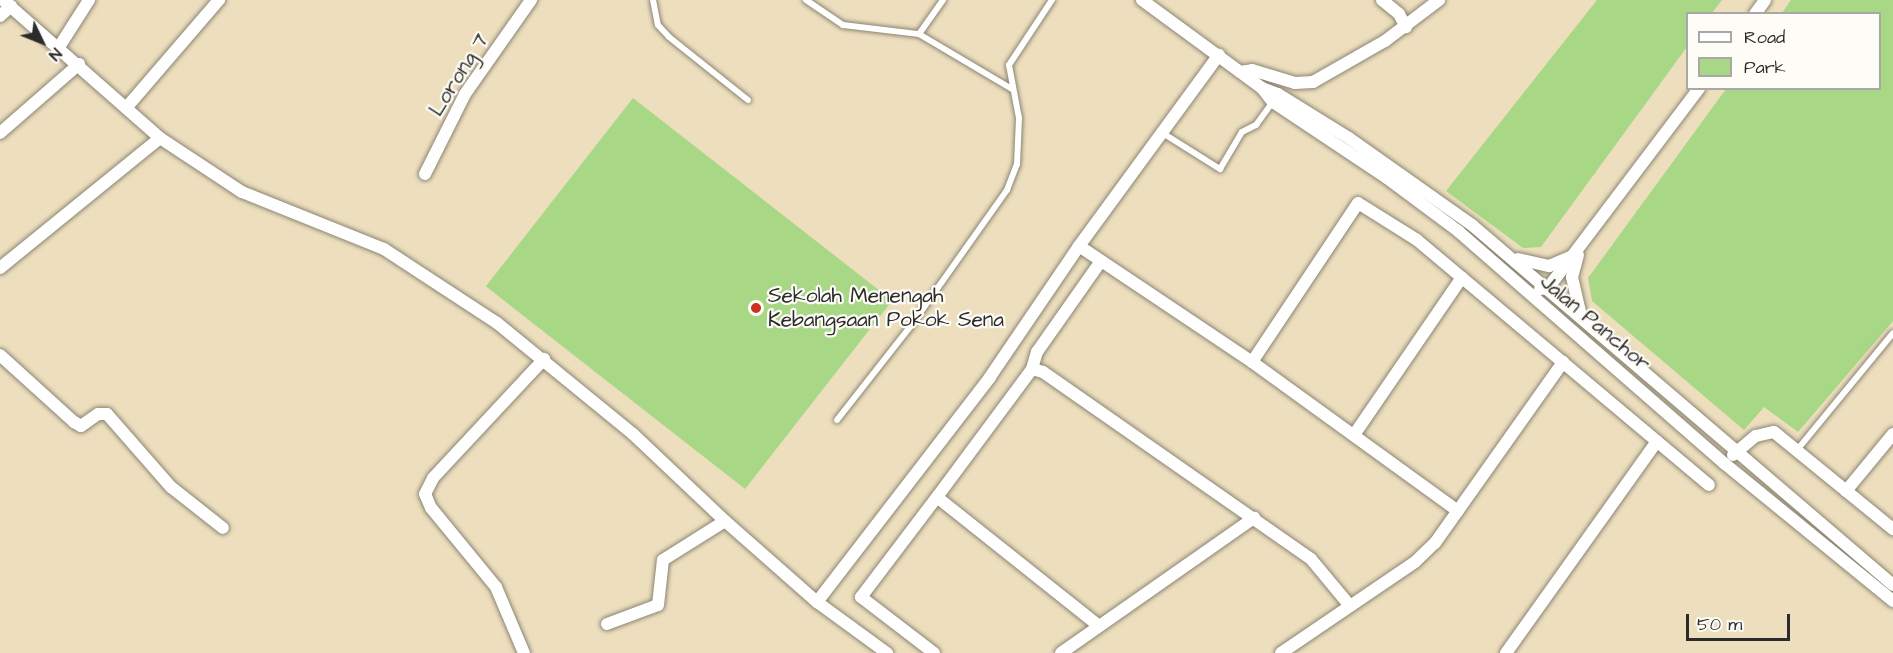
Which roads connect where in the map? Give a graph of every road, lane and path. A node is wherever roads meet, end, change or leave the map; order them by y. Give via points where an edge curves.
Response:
1 (89, 0) edge
2 (219, 0) edge
3 (531, 0) edge
4 (653, 0) edge
5 (806, 0) edge
6 (943, 0) edge
7 (1051, 0) edge
8 (1142, 0) edge
9 (1439, 0) edge
10 (1386, 1) edge
11 (7, 3) edge
12 (0, 16) edge
13 (1406, 27) junction
14 (919, 34) junction
15 (58, 47) junction
16 (1219, 55) junction
17 (79, 64) junction
18 (1240, 72) junction
19 (1012, 89) junction
20 (1697, 90) edge
21 (1276, 98) junction
22 (748, 100) dead end
23 (126, 108) junction
24 (1161, 132) junction
25 (0, 133) edge
26 (160, 138) junction
27 (425, 174) dead end
28 (1583, 242) junction
29 (1079, 246) junction
30 (1509, 255) junction
31 (1573, 255) junction
32 (1101, 261) junction
33 (0, 268) edge
34 (1462, 278) junction
35 (1518, 284) junction
36 (1548, 288) junction
37 (1581, 315) junction
38 (1558, 319) junction
39 (1893, 333) edge
40 (0, 355) edge
41 (544, 359) junction
42 (1252, 362) junction
43 (1563, 362) junction
44 (1032, 369) junction
45 (837, 420) dead end
46 (1893, 434) edge
47 (1354, 435) junction
48 (1657, 441) junction
49 (1797, 450) junction
50 (1737, 451) junction
51 (1725, 464) junction
52 (1709, 485) dead end
53 (1846, 491) junction
54 (937, 497) junction
55 (1458, 511) junction
56 (1254, 518) junction
57 (725, 522) junction
58 (1892, 527) edge
59 (223, 528) dead end
60 (1893, 585) edge
61 (1893, 601) edge
62 (817, 602) junction
63 (1350, 606) junction
64 (607, 624) dead end
65 (1099, 626) junction
66 (524, 653) edge
67 (887, 653) edge
68 (934, 653) edge
69 (1061, 653) edge
70 (1281, 653) edge
71 (1506, 653) edge

1 - 15 street
2 - 23 street
3 - 27 street, Lorong 7 via 465,94
4 - 22 lane via 658,25 669,37
5 - 14 lane via 843,25
6 - 14 lane
7 - 19 lane via 1009,65
8 - 16 street, Jalan Panchor
9 - 13 street
10 - 13 street
11 - 12 street
11 - 15 street
13 - 18 street via 1314,82 1295,83 1252,69
14 - 19 lane
15 - 17 street
16 - 18 street, Jalan Panchor
16 - 24 street
17 - 23 street
17 - 25 street
18 - 21 street, Jalan Panchor
19 - 45 lane via 1019,118 1018,154 1007,190 910,327
20 - 28 street
21 - 24 lane via 1256,125 1242,132 1220,169
21 - 30 street, Jalan Panchor via 1399,171
21 - 35 street, Jalan Panchor via 1458,231
23 - 26 street
24 - 29 street
26 - 33 street
26 - 41 street via 242,192 277,209 351,234 393,255
28 - 31 street
28 - 37 street via 1572,277
29 - 32 street
29 - 62 street via 990,377
30 - 31 street via 1549,266
30 - 36 street, Jalan Panchor
31 - 36 street
32 - 42 street
32 - 44 street via 1037,352
34 - 42 street via 1417,240 1358,203
34 - 43 street
34 - 47 street
35 - 36 street
35 - 38 street, Jalan Panchor
36 - 37 street, Jalan Panchor
36 - 38 street
37 - 50 street, Jalan Panchor
38 - 51 street, Jalan Panchor
39 - 49 lane
40 - 59 street via 81,426 98,414 107,414 171,488
41 - 57 street via 633,434
41 - 66 street via 433,478 425,494 431,508 496,587
42 - 47 street
43 - 48 street
43 - 55 street
44 - 54 street
44 - 56 street via 1043,372
46 - 53 street
47 - 55 street
48 - 52 street
48 - 71 street
49 - 50 street via 1774,432 1756,436
49 - 53 street
50 - 51 street
50 - 60 street, Jalan Panchor
51 - 61 street, Jalan Panchor
53 - 58 street
54 - 65 street
54 - 68 street via 861,597
55 - 63 street via 1415,562
56 - 63 street via 1311,559
56 - 65 street
57 - 62 street
57 - 64 street via 663,560 658,604
62 - 67 street
63 - 70 street
65 - 69 street

